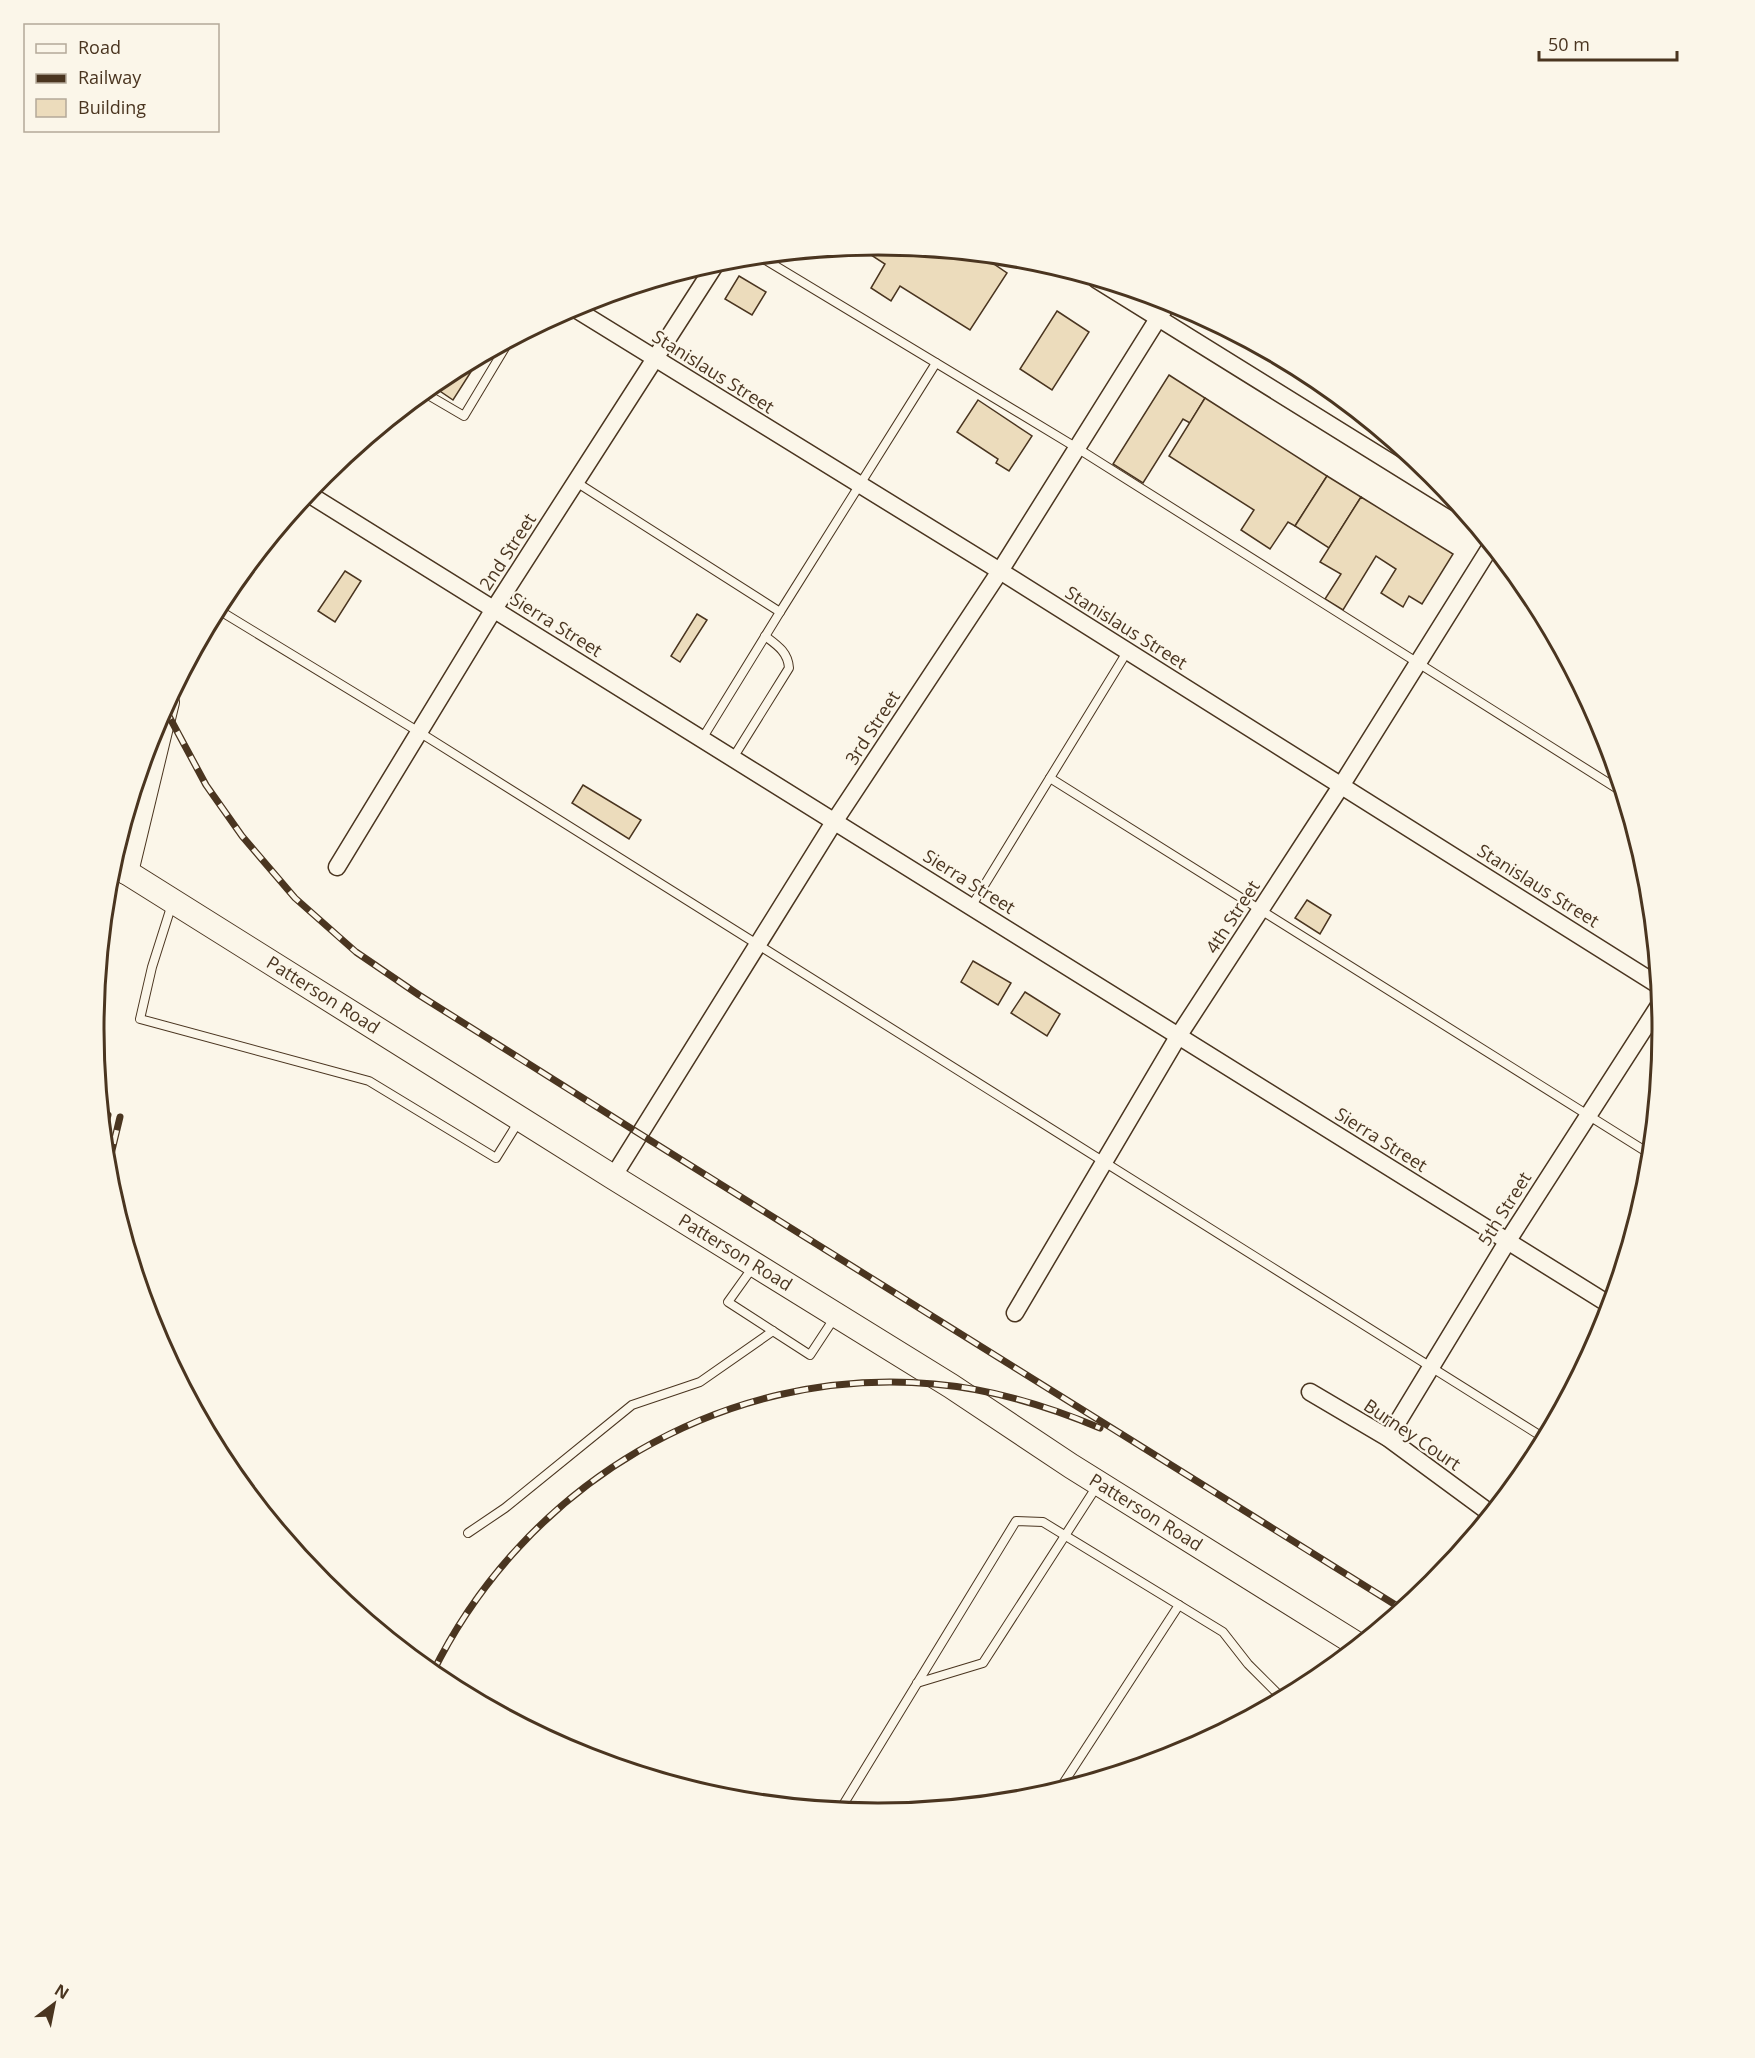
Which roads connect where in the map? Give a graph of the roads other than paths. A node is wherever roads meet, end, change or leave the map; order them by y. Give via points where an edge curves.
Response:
1 (770, 263) edge
2 (710, 274) edge
3 (1119, 294) edge
4 (1163, 310) edge
5 (582, 313) edge
6 (1158, 318) junction
7 (501, 354) edge
8 (656, 359) junction
9 (936, 363) junction
10 (431, 397) edge
11 (1077, 448) junction
12 (576, 482) junction
13 (858, 484) junction
14 (1429, 486) edge
15 (315, 498) edge
16 (1487, 552) edge
17 (1000, 571) junction
18 (494, 609) junction
19 (780, 612) junction
20 (225, 614) edge
21 (765, 636) junction
22 (1127, 652) junction
23 (1418, 664) junction
24 (419, 732) junction
25 (702, 739) junction
26 (733, 758) junction
27 (1050, 778) junction
28 (1612, 785) edge
29 (1341, 786) junction
30 (834, 822) junction
31 (337, 867) dead end
32 (120, 868) edge
33 (173, 901) junction
34 (971, 907) junction
35 (1261, 910) junction
36 (758, 945) junction
37 (1650, 980) edge
38 (1652, 1017) edge
39 (1179, 1035) junction
40 (1588, 1115) junction
41 (520, 1118) junction
42 (1642, 1149) edge
43 (1105, 1162) junction
44 (613, 1177) junction
45 (1507, 1242) junction
46 (755, 1264) junction
47 (1602, 1300) edge
48 (1016, 1313) dead end
49 (837, 1315) junction
50 (773, 1331) junction
51 (1431, 1368) junction
52 (1310, 1392) dead end
53 (1537, 1434) edge
54 (1388, 1438) junction
55 (1099, 1483) junction
56 (1484, 1509) edge
57 (468, 1533) dead end
58 (1065, 1536) junction
59 (1179, 1605) junction
60 (1352, 1641) edge
61 (917, 1683) junction
62 (1276, 1692) edge
63 (1066, 1780) edge
64 (845, 1802) edge

1 - 9 lane
2 - 8 street, 2nd Street
3 - 6 street
4 - 6 street, 3rd Street
5 - 8 street, Stanislaus Street
6 - 11 street, 3rd Street
6 - 14 street
7 - 10 lane via 464,416
8 - 12 street, 2nd Street
8 - 13 street, Stanislaus Street
9 - 11 lane
9 - 13 lane
11 - 17 street, 3rd Street
11 - 23 lane
12 - 18 street, 2nd Street
12 - 19 lane
13 - 17 street, Stanislaus Street
13 - 19 lane
15 - 18 street, Sierra Street
16 - 23 street, 4th Street
17 - 22 street, Stanislaus Street
17 - 30 street, 3rd Street
18 - 24 street, 2nd Street
18 - 25 street, Sierra Street
19 - 21 lane
20 - 24 lane
21 - 25 lane
21 - 26 lane via 783,649 789,668
22 - 27 lane
22 - 29 street, Stanislaus Street
23 - 28 lane
23 - 29 street, 4th Street
24 - 31 street, 2nd Street
24 - 36 lane
25 - 26 street, Sierra Street
26 - 30 street, Sierra Street
27 - 34 lane
27 - 35 lane
29 - 35 street, 4th Street
29 - 37 street, Stanislaus Street
30 - 34 street, Sierra Street
30 - 36 street, 3rd Street
32 - 33 main road, Patterson Road
33 - 41 main road, Patterson Road
33 - 41 lane via 140,1020 369,1081 496,1158
34 - 39 street, Sierra Street
35 - 39 street, 4th Street
35 - 40 lane
36 - 43 lane
36 - 44 street, 3rd Street
38 - 40 street, 5th Street
39 - 43 street, 4th Street
39 - 45 street, Sierra Street
40 - 42 lane
40 - 45 street, 5th Street
41 - 44 main road, Patterson Road
43 - 48 street, 4th Street
43 - 51 lane
44 - 46 main road, Patterson Road
45 - 47 street, Sierra Street
45 - 51 street, 5th Street
46 - 49 main road, Patterson Road
46 - 50 lane via 728,1302
49 - 50 lane via 810,1355
49 - 55 main road, Patterson Road
50 - 57 lane via 700,1382 632,1405 505,1508
51 - 53 lane
51 - 54 street, 5th Street
52 - 54 street, Burney Court
54 - 56 street, Burney Court
55 - 58 lane
55 - 60 main road, Patterson Road
58 - 59 lane
58 - 61 lane via 983,1663
58 - 61 lane via 1043,1522 1016,1521
59 - 62 lane via 1223,1632
59 - 63 lane
61 - 64 lane

